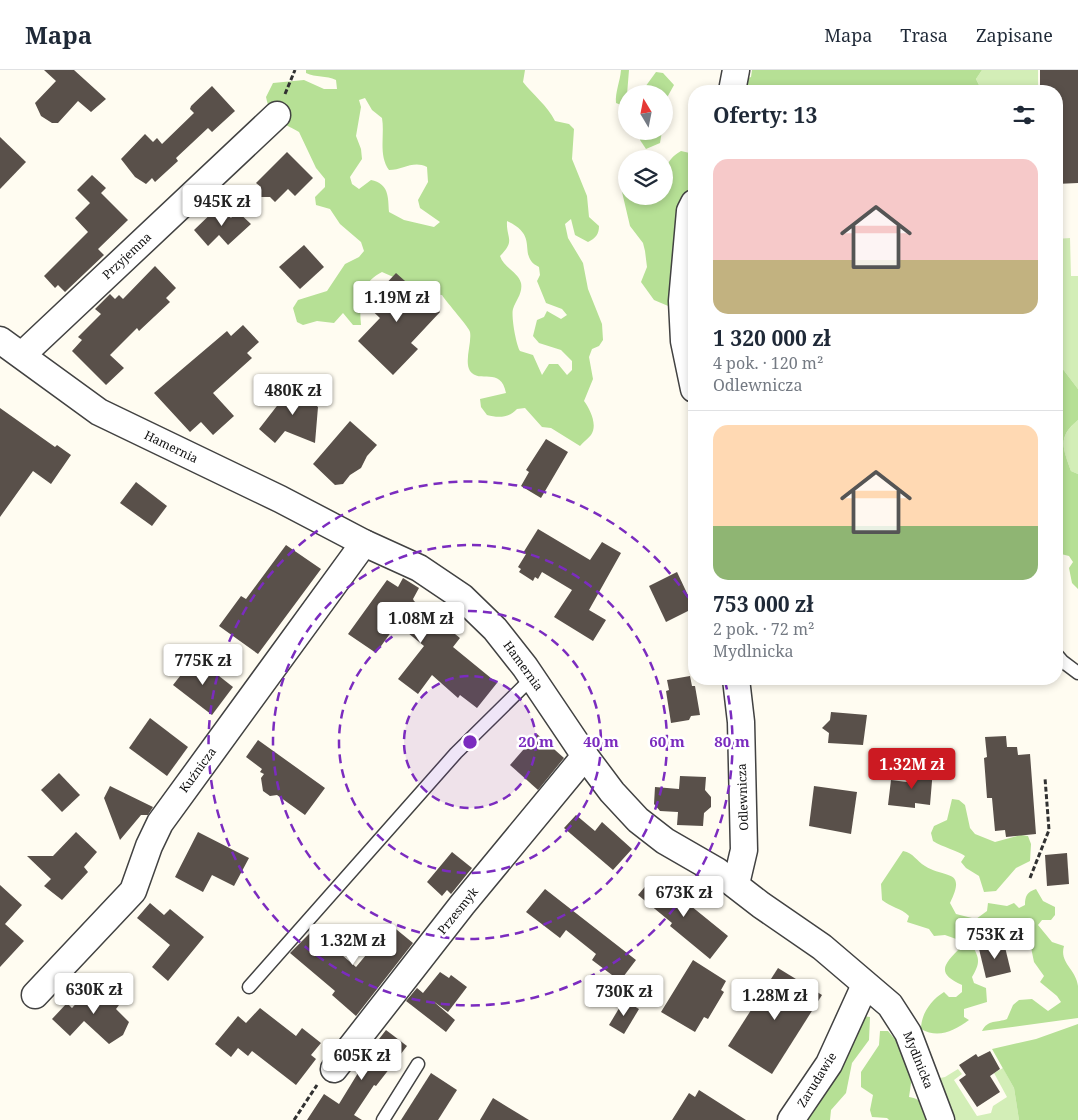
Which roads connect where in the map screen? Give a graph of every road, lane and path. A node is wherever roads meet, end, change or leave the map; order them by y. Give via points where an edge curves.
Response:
1 (736, 70) edge
2 (733, 85) edge
3 (277, 116) dead end
4 (688, 233) edge
5 (0, 340) edge
6 (688, 351) edge
7 (22, 355) junction
8 (364, 543) junction
9 (1063, 660) edge
10 (1078, 673) edge
11 (532, 678) junction
12 (737, 685) edge
13 (585, 756) junction
14 (1045, 778) dead end
15 (1030, 878) dead end
16 (736, 884) junction
17 (865, 985) junction
18 (249, 987) dead end
19 (35, 995) dead end
20 (418, 1064) dead end
21 (334, 1069) joint
22 (294, 1120) edge
23 (383, 1120) edge
24 (792, 1120) edge
25 (941, 1120) edge

1 - 2 street
3 - 7 street, Przyjemna
4 - 6 street via 682,300 684,341
5 - 7 street, Hamernia
7 - 8 street, Hamernia via 99,412
8 - 11 street, Hamernia via 419,568 462,598 496,629
8 - 19 street, Kuźnicza via 160,823 133,891
9 - 10 lane
11 - 13 street, Hamernia
11 - 18 lane via 456,753
12 - 16 street, Odlewnicza via 741,722 744,850
13 - 16 street, Hamernia via 638,820 665,841
13 - 21 street, Przesmyk via 462,905
14 - 15 path via 1049,830
16 - 17 street, Hamernia via 822,947
17 - 24 street, Zarudawie via 829,1064
17 - 25 street, Mydlnicka via 890,1005 908,1033
20 - 23 lane
21 - 22 path via 326,1072

